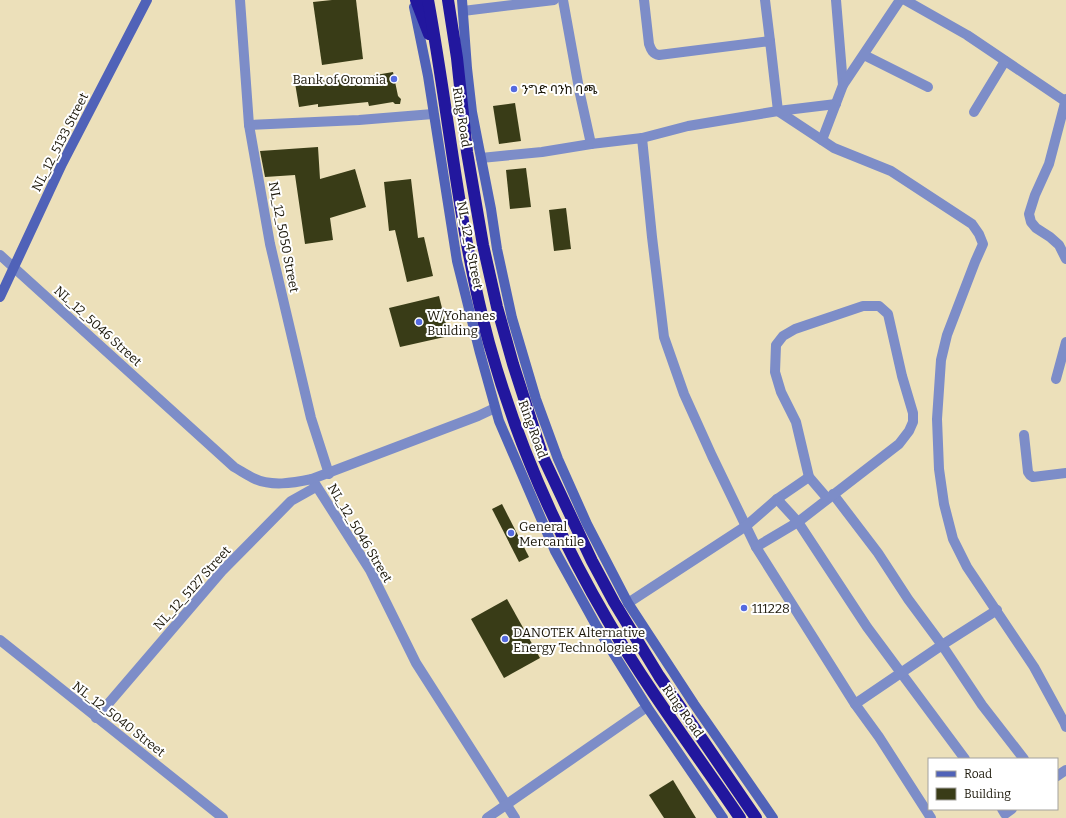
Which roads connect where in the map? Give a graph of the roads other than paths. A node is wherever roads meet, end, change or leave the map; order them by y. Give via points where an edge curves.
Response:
1 (147, 0) edge
2 (240, 0) edge
3 (413, 0) edge
4 (416, 0) edge
5 (428, 0) edge
6 (448, 0) edge
7 (457, 0) edge
8 (462, 0) edge
9 (554, 0) edge
10 (563, 0) edge
11 (644, 0) edge
12 (764, 0) edge
13 (836, 0) edge
14 (900, 0) edge
15 (905, 0) edge
16 (463, 11) junction
17 (770, 41) junction
18 (864, 55) junction
19 (457, 58) junction
20 (1005, 61) junction
21 (440, 65) junction
22 (843, 85) junction
23 (928, 87) dead end
24 (1066, 100) edge
25 (836, 104) junction
26 (778, 111) junction
27 (974, 112) dead end
28 (433, 114) junction
29 (249, 125) junction
30 (642, 138) junction
31 (822, 140) junction
32 (591, 144) junction
33 (481, 158) junction
34 (1063, 242) edge
35 (0, 255) edge
36 (1066, 259) edge
37 (14, 267) junction
38 (0, 297) edge
39 (1066, 342) edge
40 (1056, 379) dead end
41 (495, 408) junction
42 (1024, 436) dead end
43 (1066, 473) edge
44 (329, 474) junction
45 (809, 477) junction
46 (314, 483) junction
47 (830, 496) junction
48 (777, 499) junction
49 (798, 522) junction
50 (746, 526) junction
51 (756, 547) junction
52 (628, 603) junction
53 (997, 610) junction
54 (0, 640) edge
55 (942, 645) junction
56 (901, 673) junction
57 (855, 704) junction
58 (647, 707) junction
59 (96, 718) junction
60 (1066, 727) edge
61 (964, 758) edge
62 (1023, 758) edge
63 (506, 805) junction
64 (223, 818) edge
65 (487, 818) edge
66 (515, 818) edge
67 (723, 818) edge
68 (740, 818) edge
69 (756, 818) edge
70 (773, 818) edge
71 (931, 818) edge

1 - 37 street, NL_12_5133 Street via 62,164
2 - 29 street, NL_12_5050 Street
3 - 28 street, NL_12_4 Street via 421,34
4 - 21 highway
5 - 21 highway, Ring Road
6 - 19 highway, Ring Road
7 - 19 highway
8 - 16 street
9 - 16 street
10 - 32 street
11 - 17 street via 649,44 655,54
12 - 17 street
13 - 22 street
14 - 18 street
15 - 20 street via 967,35
16 - 33 street via 472,112
17 - 26 street
18 - 22 street
18 - 23 street
19 - 69 highway, Ring Road via 467,152 483,244 497,307 542,457 614,602 659,676
20 - 24 street
20 - 27 street
21 - 68 highway, Ring Road via 467,246 477,293 523,447 572,556 609,624
22 - 25 street
24 - 34 street via 1049,164 1029,214 1036,228
25 - 26 street
25 - 31 street
26 - 30 street via 688,126
26 - 31 street
28 - 29 street
28 - 41 street, NL_12_4 Street via 458,261
29 - 44 street, NL_12_5050 Street via 270,244 311,418
30 - 32 street
30 - 50 street via 664,337 684,394
31 - 53 street via 834,148 891,170 972,224 983,244 947,335 941,360 937,420 944,504 953,539 966,567
32 - 33 street
33 - 52 street via 512,318 536,399 564,473 587,524
34 - 36 street
35 - 37 street, NL_12_5046 Street
37 - 38 street, NL_12_5133 Street
37 - 46 street, NL_12_5046 Street via 234,467 254,479 269,483
39 - 40 street
41 - 44 street
41 - 58 street, NL_12_4 Street via 555,551 597,627
42 - 43 street via 1030,475 1033,477
44 - 46 street
45 - 47 street
45 - 47 street via 796,422 781,392 775,372 776,345 783,336 795,329 863,306 879,306 888,314 913,413 912,422 899,444
45 - 48 street
46 - 59 street, NL_12_5127 Street via 291,501 222,572
46 - 63 street, NL_12_5046 Street via 370,570 416,664
47 - 49 street
47 - 55 street via 878,553
48 - 49 street
48 - 50 street
49 - 51 street
49 - 56 street via 867,627
50 - 51 street
50 - 52 street
51 - 57 street
52 - 70 street
53 - 55 street
53 - 60 street via 1034,667
54 - 59 street, NL_12_5040 Street
55 - 56 street
55 - 62 street via 982,705
56 - 57 street
56 - 61 street
57 - 71 street
58 - 63 street
58 - 67 street, NL_12_4 Street
59 - 64 street, NL_12_5040 Street
63 - 65 street
63 - 66 street, NL_12_5046 Street

